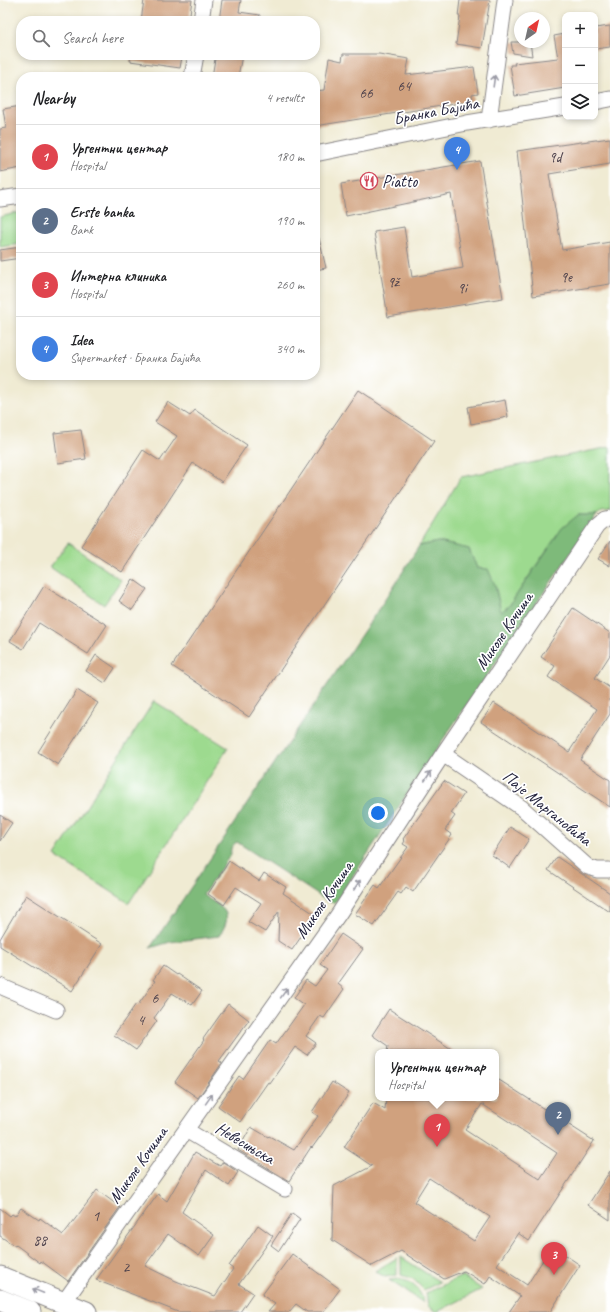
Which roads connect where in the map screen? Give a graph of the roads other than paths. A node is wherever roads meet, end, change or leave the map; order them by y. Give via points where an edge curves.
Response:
1 (204, 0) edge
2 (505, 0) edge
3 (202, 16) edge
4 (195, 60) edge
5 (193, 72) edge
6 (610, 99) edge
7 (598, 101) edge
8 (562, 108) edge
9 (489, 120) junction
10 (320, 153) edge
11 (16, 197) edge
12 (0, 199) edge
13 (610, 518) edge
14 (443, 754) junction
15 (609, 870) dead end
16 (0, 986) edge
17 (56, 1010) dead end
18 (186, 1130) junction
19 (285, 1189) dead end
20 (0, 1276) edge
21 (0, 1300) edge
22 (64, 1302) junction
23 (30, 1312) edge
24 (86, 1312) edge

1 - 3 street
9 -> 2 street
4 - 5 street
6 - 7 street
8 - 9 street, Бранка Бајића
9 - 10 street, Бранка Бајића
11 - 12 street
13 - 14 street, Миколе Кочиша via 597,526
14 - 15 street, Паје Маргановића via 522,808 588,867
18 -> 14 street, Миколе Кочиша via 338,915
16 - 17 street
18 - 19 street, Невесињска
18 - 22 street, Миколе Кочиша
22 -> 20 main road
21 - 23 main road
22 - 24 main road

